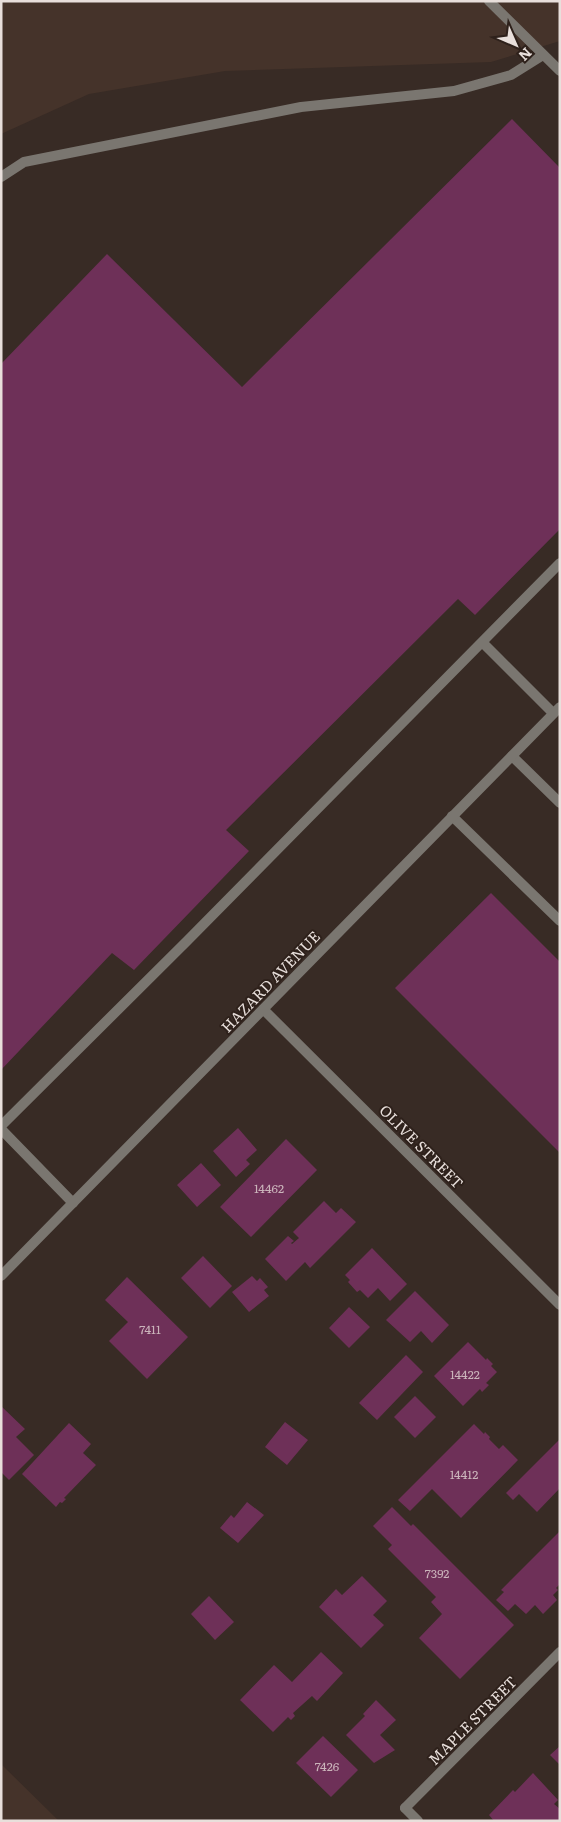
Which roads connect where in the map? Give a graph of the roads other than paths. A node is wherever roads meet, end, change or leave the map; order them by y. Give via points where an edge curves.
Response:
1 (489, 1) edge
2 (543, 55) junction
3 (560, 71) edge
4 (1, 177) edge
5 (560, 563) edge
6 (482, 642) junction
7 (556, 710) edge
8 (512, 756) junction
9 (560, 803) edge
10 (452, 816) junction
11 (560, 920) edge
12 (263, 1009) junction
13 (1, 1128) edge
14 (73, 1203) junction
15 (1, 1276) edge
16 (560, 1305) edge
17 (560, 1652) edge
18 (418, 1821) edge

1 - 2 street
2 - 3 street
2 - 4 street via 511,75 454,91 300,107 24,162
5 - 6 street
6 - 7 street
6 - 13 street
7 - 8 street, HAZARD AVENUE
8 - 9 street
8 - 10 street, HAZARD AVENUE
10 - 11 street
10 - 12 street, HAZARD AVENUE
12 - 14 street, HAZARD AVENUE
12 - 16 street, OLIVE STREET
13 - 14 street
14 - 15 street, HAZARD AVENUE
17 - 18 street, MAPLE STREET via 405,1808

